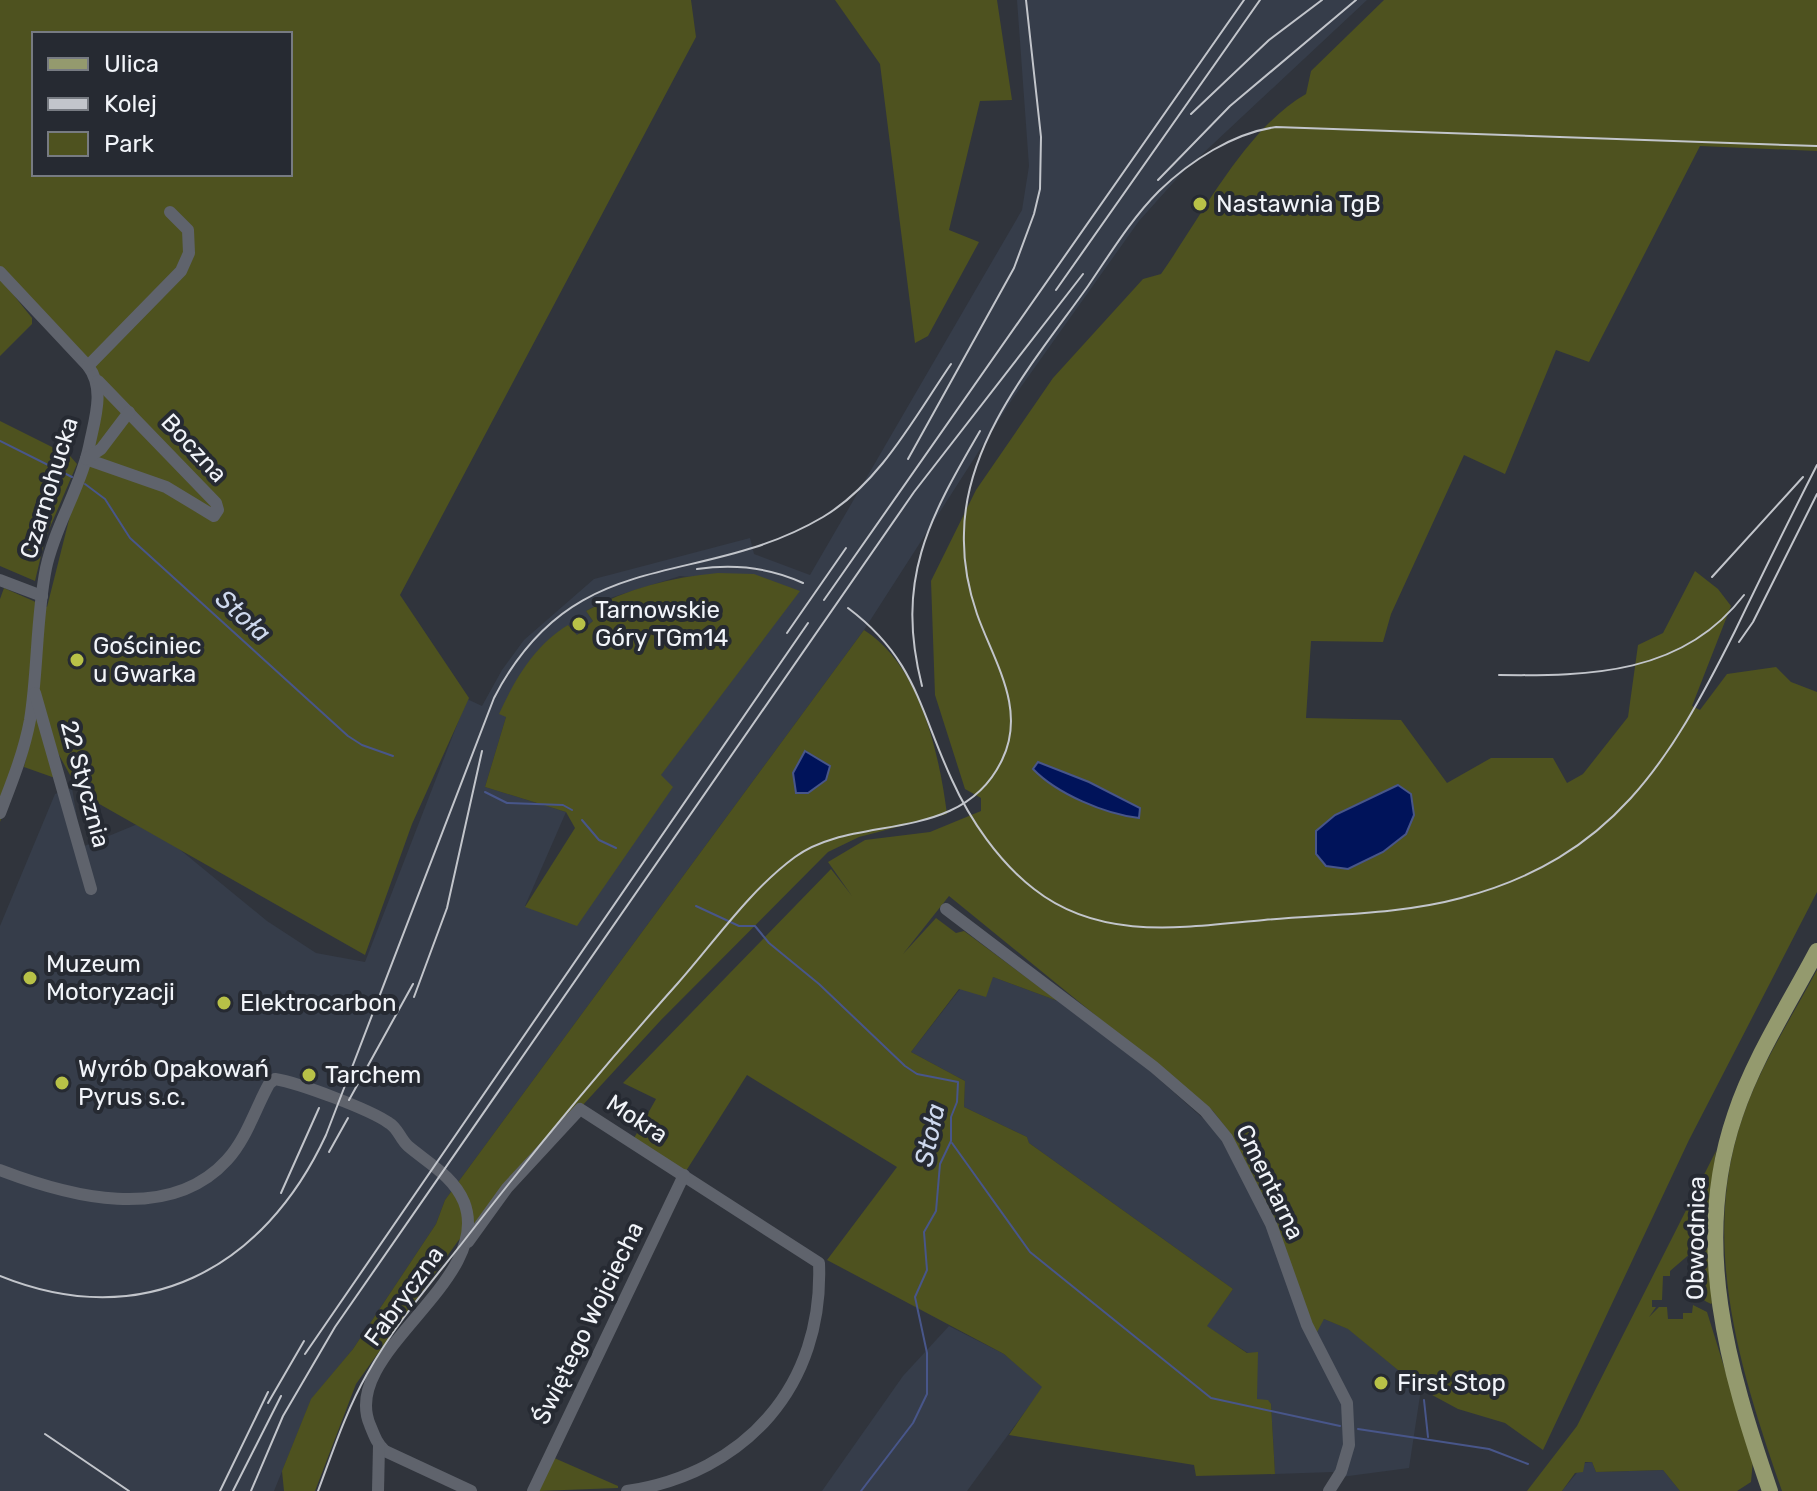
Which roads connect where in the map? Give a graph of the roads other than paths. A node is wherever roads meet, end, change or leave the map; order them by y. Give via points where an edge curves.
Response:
1 (170, 212) dead end
2 (0, 272) edge
3 (88, 366) junction
4 (98, 381) junction
5 (129, 412) junction
6 (86, 459) junction
7 (2, 581) edge
8 (42, 596) junction
9 (0, 597) edge
10 (34, 690) junction
11 (0, 813) edge
12 (91, 889) dead end
13 (946, 909) dead end
14 (1817, 951) edge
15 (0, 1170) edge
16 (684, 1175) junction
17 (466, 1245) junction
18 (379, 1446) junction
19 (1766, 1490) edge
20 (378, 1491) edge
21 (471, 1491) edge
22 (533, 1491) edge
23 (627, 1491) edge
24 (1329, 1491) edge

1 - 3 street via 188,230 189,253 181,271
2 - 3 street
3 - 4 street
4 - 5 street, Boczna
4 - 6 street, Czarnohucka
5 - 6 street via 101,449
5 - 6 street, Boczna via 216,503 214,516 166,487
6 - 8 street, Czarnohucka via 56,530
7 - 8 street
7 - 9 street
8 - 10 street, Czarnohucka
10 - 11 street, Czarnohucka via 24,749
10 - 12 street, 22 Stycznia
13 - 24 street, Cmentarna via 1154,1067 1205,1111 1227,1138 1271,1224 1307,1325 1347,1403 1349,1445
14 - 19 main road, Obwodnica via 1735,1114 1716,1214 1722,1333
15 - 17 street, Fabryczna via 94,1198 181,1189 226,1162 269,1084 277,1079 391,1124 459,1193 467,1215
16 - 17 street, Mokra via 580,1109 507,1188
16 - 22 street, Świętego Wojciecha
16 - 23 street, Mokra via 819,1263 813,1330 795,1379 752,1437 711,1466 668,1483
17 - 18 street, Fabryczna via 369,1383 364,1410
18 - 20 street
18 - 21 street

